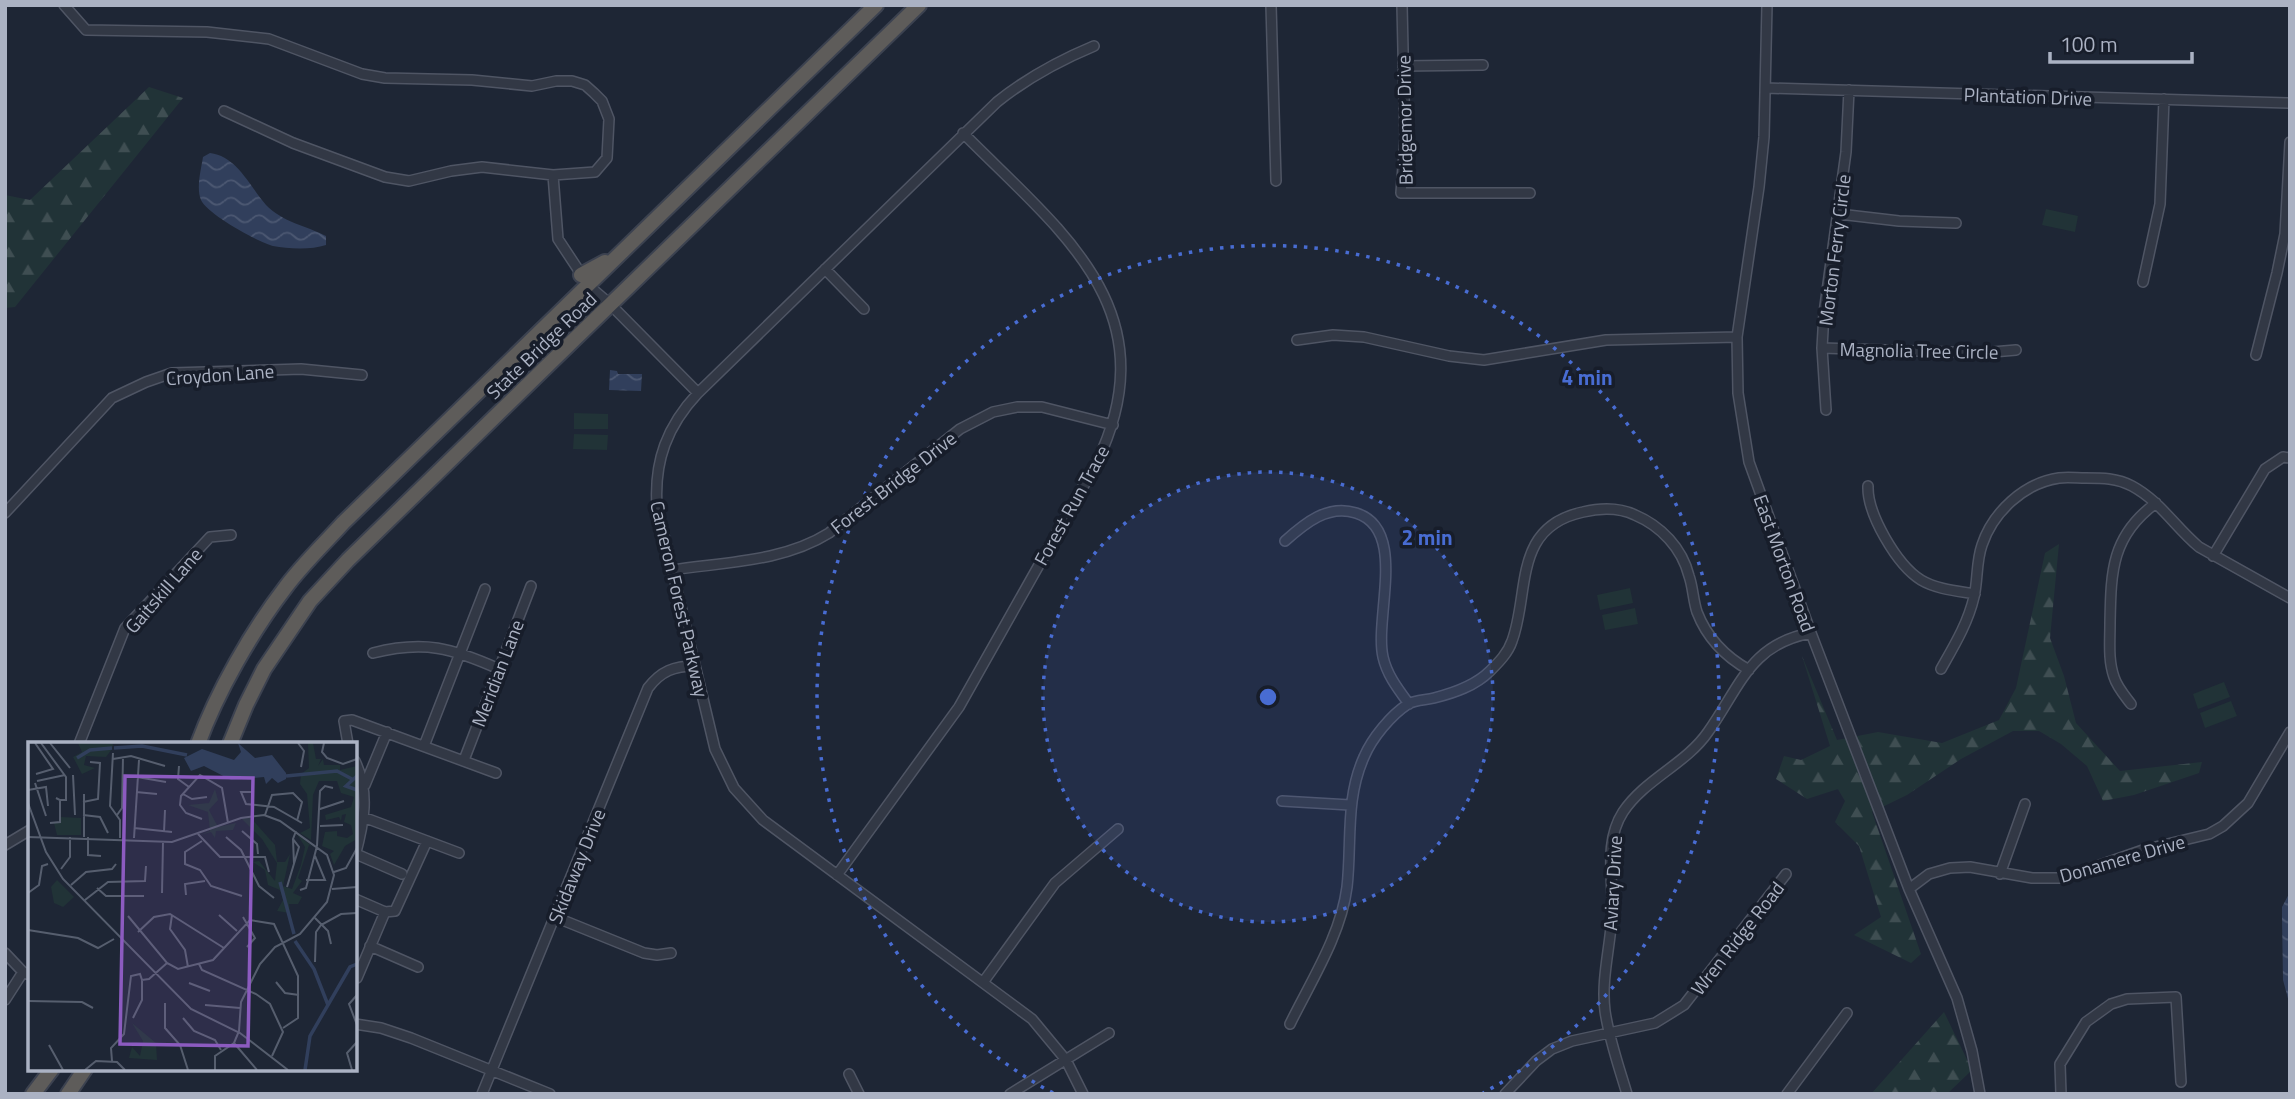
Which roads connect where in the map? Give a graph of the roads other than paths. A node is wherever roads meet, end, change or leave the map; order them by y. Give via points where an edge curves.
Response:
1 (64, 5) edge
2 (876, 5) edge
3 (919, 5) edge
4 (1271, 5) edge
5 (1402, 5) edge
6 (1767, 5) edge
7 (1094, 46) dead end
8 (1483, 65) dead end
9 (1403, 66) junction
10 (1766, 88) junction
11 (1849, 90) junction
12 (2164, 99) junction
13 (2290, 103) edge
14 (224, 111) dead end
15 (963, 133) junction
16 (2290, 142) edge
17 (553, 175) junction
18 (1276, 181) dead end
19 (1530, 193) dead end
20 (1839, 214) junction
21 (1956, 223) dead end
22 (1088, 244) dead end
23 (1079, 253) junction
24 (825, 269) junction
25 (585, 280) junction
26 (2143, 282) dead end
27 (610, 304) junction
28 (864, 309) dead end
29 (1737, 337) junction
30 (1297, 340) dead end
31 (1822, 348) junction
32 (2016, 350) dead end
33 (2256, 355) dead end
34 (362, 375) dead end
35 (698, 393) junction
36 (1826, 410) dead end
37 (1112, 425) junction
38 (2290, 458) edge
39 (1868, 486) dead end
40 (2155, 503) junction
41 (5, 513) edge
42 (231, 535) dead end
43 (1285, 541) dead end
44 (2213, 556) junction
45 (672, 570) junction
46 (531, 586) dead end
47 (485, 589) dead end
48 (1975, 594) junction
49 (2290, 598) edge
50 (1811, 633) junction
51 (460, 652) junction
52 (373, 653) dead end
53 (695, 666) junction
54 (499, 668) junction
55 (1941, 669) dead end
56 (1749, 670) junction
57 (1409, 704) junction
58 (2131, 704) dead end
59 (387, 732) junction
60 (2290, 732) edge
61 (80, 742) edge
62 (199, 742) edge
63 (231, 742) edge
64 (347, 742) edge
65 (424, 746) junction
66 (464, 760) junction
67 (357, 765) edge
68 (496, 773) dead end
69 (364, 787) junction
70 (1282, 801) dead end
71 (2025, 804) dead end
72 (1350, 805) junction
73 (363, 817) junction
74 (1118, 829) dead end
75 (28, 831) edge
76 (427, 841) junction
77 (5, 845) edge
78 (357, 850) edge
79 (459, 853) dead end
80 (357, 855) edge
81 (402, 874) dead end
82 (837, 874) junction
83 (1786, 874) dead end
84 (2000, 874) junction
85 (1909, 889) junction
86 (357, 900) edge
87 (385, 912) junction
88 (555, 917) junction
89 (370, 946) junction
90 (5, 953) edge
91 (671, 953) dead end
92 (418, 967) dead end
93 (26, 973) edge
94 (357, 978) edge
95 (984, 981) junction
96 (5, 1000) edge
97 (1847, 1013) dead end
98 (357, 1024) edge
99 (1290, 1024) dead end
100 (1109, 1033) dead end
101 (1609, 1033) junction
102 (1066, 1059) junction
103 (50, 1071) edge
104 (84, 1071) edge
105 (491, 1072) junction
106 (849, 1074) dead end
107 (2181, 1082) dead end
108 (33, 1094) edge
109 (68, 1094) edge
110 (482, 1094) edge
111 (550, 1094) edge
112 (859, 1094) edge
113 (1010, 1094) edge
114 (1083, 1094) edge
115 (1505, 1094) edge
116 (1627, 1094) edge
117 (1787, 1094) edge
118 (1980, 1094) edge
119 (2061, 1094) edge

1 - 17 street via 86,30 207,32 269,39 362,74 385,78 532,86 572,80 585,85 607,111 607,158 595,172
2 - 25 highway, State Bridge Road via 655,221
3 - 27 highway, State Bridge Road
4 - 18 street
5 - 9 street, Bridgemor Drive
6 - 10 street, East Morton Road
7 - 15 street, Cameron Forest Parkway via 1024,80
8 - 9 street
9 - 19 street, Bridgemor Drive via 1401,192
10 - 11 street, Plantation Drive
10 - 29 street, East Morton Road via 1759,187
11 - 12 street, Plantation Drive
11 - 20 street, Morton Ferry Circle
12 - 13 street, Plantation Drive
12 - 26 street via 2160,204
14 - 17 street via 385,177 409,181 482,167
15 - 23 street, Forest Run Trace
15 - 24 street, Cameron Forest Parkway
16 - 33 street via 2284,234
17 - 25 street via 558,239
20 - 21 street
20 - 31 street, Morton Ferry Circle
22 - 23 street
23 - 37 street, Forest Run Trace via 1104,292 1117,336 1120,382
24 - 28 street
24 - 35 street, Cameron Forest Parkway
25 - 27 street
25 - 62 highway, State Bridge Road via 285,587 237,662
27 - 35 street
27 - 63 highway, State Bridge Road via 310,601 264,669
29 - 30 street via 1606,340 1484,360 1364,337
29 - 50 street, East Morton Road via 1738,393 1749,462
31 - 32 street, Magnolia Tree Circle
31 - 36 street, Morton Ferry Circle
34 - 41 street, Croydon Lane via 301,369 172,373 146,382 112,398
35 - 45 street, Cameron Forest Parkway via 671,427 657,468 657,506
37 - 45 street, Forest Bridge Drive via 1042,407 993,412 960,429 811,544 783,553
37 - 82 street, Forest Run Trace via 1097,462 959,707
38 - 44 street via 2283,457 2265,469
39 - 48 street via 1871,511 1907,568 1932,585
40 - 44 street
40 - 48 street via 2133,486 2106,478 2059,478 2031,488 2006,506 1987,531 1978,557
40 - 58 street via 2126,533 2111,576 2109,660 2114,680
42 - 61 street, Gaitskill Lane via 210,537 125,628
43 - 57 street via 1333,510 1360,514 1381,533 1385,547 1382,655 1388,675
44 - 49 street
45 - 53 street, Cameron Forest Parkway
46 - 54 street, Meridian Lane
47 - 51 street
48 - 55 street via 1964,628
50 - 56 street, Aviary Drive via 1792,636 1760,654
50 - 85 street, East Morton Road
51 - 52 street via 408,646
51 - 54 street
51 - 65 street
53 - 82 street, Cameron Forest Parkway via 715,749 734,788 763,820
53 - 88 street, Skidaway Drive via 667,670 648,688
54 - 66 street, Meridian Lane
56 - 57 street via 1724,654 1706,632 1686,566 1669,538 1634,514 1597,509 1564,518 1538,542 1526,564 1512,642 1501,659 1473,684
56 - 101 street, Aviary Drive via 1706,736 1634,797 1616,825 1604,985
57 - 72 street via 1365,753
59 - 64 street via 346,720
59 - 65 street
59 - 69 street
60 - 84 street, Donamere Drive via 2249,803 2209,834 2143,850 2063,878
65 - 66 street
66 - 68 street
67 - 69 street
69 - 73 street
70 - 72 street
71 - 84 street
72 - 99 street via 1342,914
73 - 76 street
73 - 78 street
74 - 95 street via 1055,883
75 - 77 street
76 - 79 street
76 - 87 street via 398,906
80 - 81 street
82 - 95 street, Cameron Forest Parkway
83 - 101 street, Wren Ridge Road via 1684,1005 1656,1023
84 - 85 street, Donamere Drive via 1950,868 1929,874
85 - 118 street, East Morton Road via 1957,998
86 - 87 street
87 - 89 street
88 - 91 street via 643,953
88 - 105 street, Skidaway Drive
89 - 92 street
89 - 94 street
90 - 93 street
93 - 96 street
95 - 102 street, Cameron Forest Parkway via 1032,1019
97 - 117 street
98 - 105 street via 401,1035
100 - 102 street
101 - 115 street, Wren Ridge Road via 1552,1049
101 - 116 street, Aviary Drive
102 - 113 street
102 - 114 street, Cameron Forest Parkway
103 - 108 highway
104 - 109 highway
105 - 110 street, Skidaway Drive
105 - 111 street
106 - 112 street
107 - 119 street via 2176,997 2127,999 2111,1004 2086,1023 2071,1044 2060,1064

